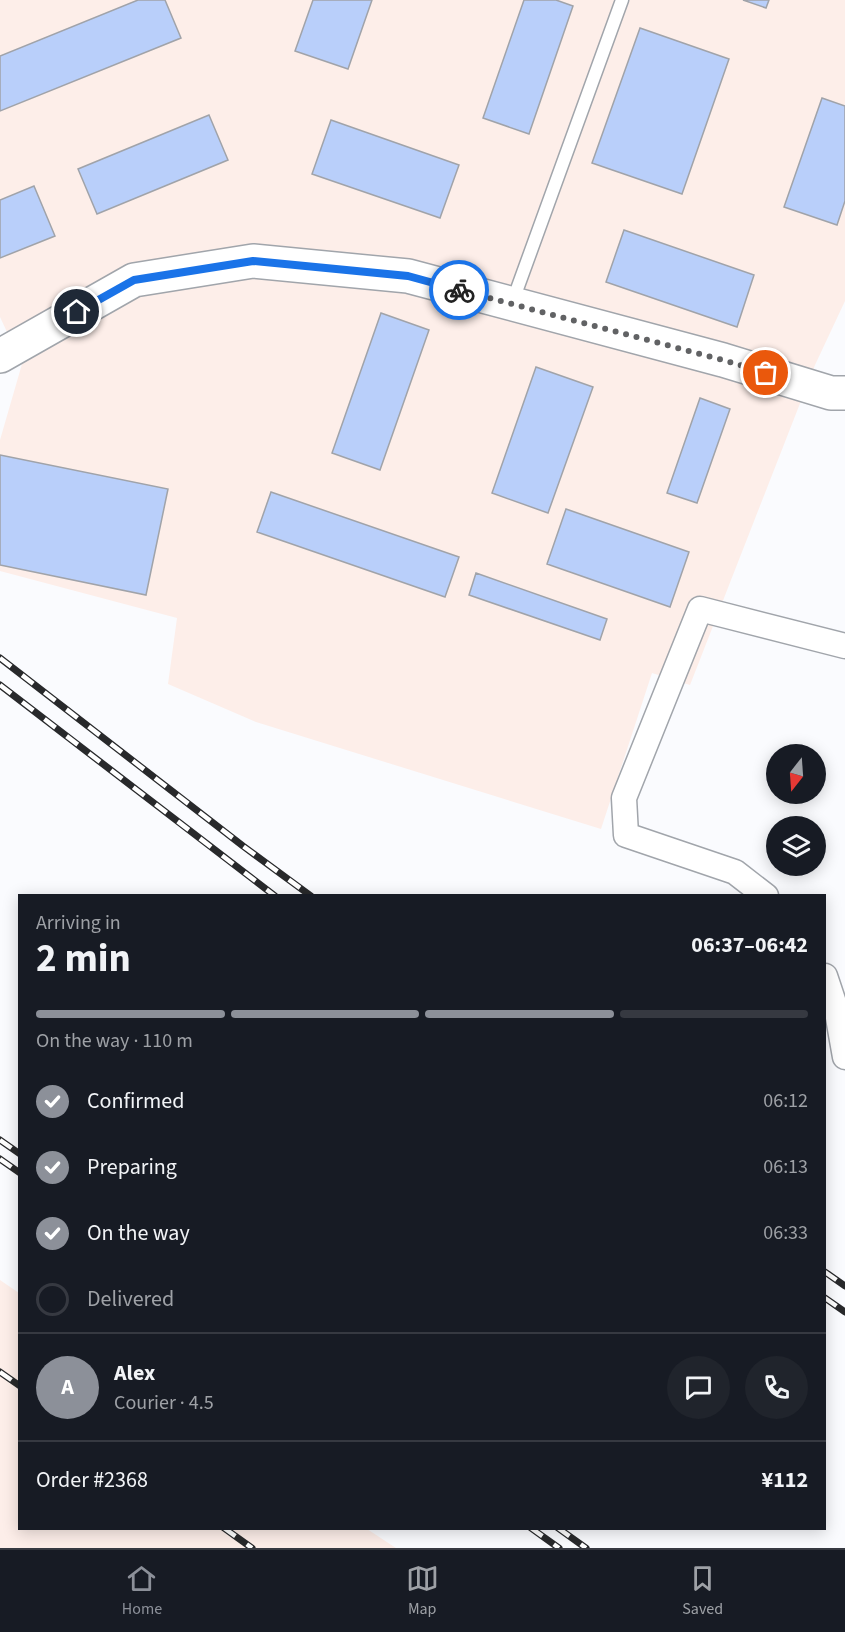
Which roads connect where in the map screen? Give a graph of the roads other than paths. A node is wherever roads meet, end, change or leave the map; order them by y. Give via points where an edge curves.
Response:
1 (622, 0) edge
2 (511, 304) junction
3 (0, 356) edge
4 (845, 393) edge
5 (845, 646) edge
6 (763, 894) edge
7 (826, 979) edge
8 (845, 1057) edge

1 - 2 lane
2 - 3 street via 408,276 253,261 134,280
2 - 4 street via 831,393
5 - 6 street via 700,609 624,798 626,835 735,872
7 - 8 street

